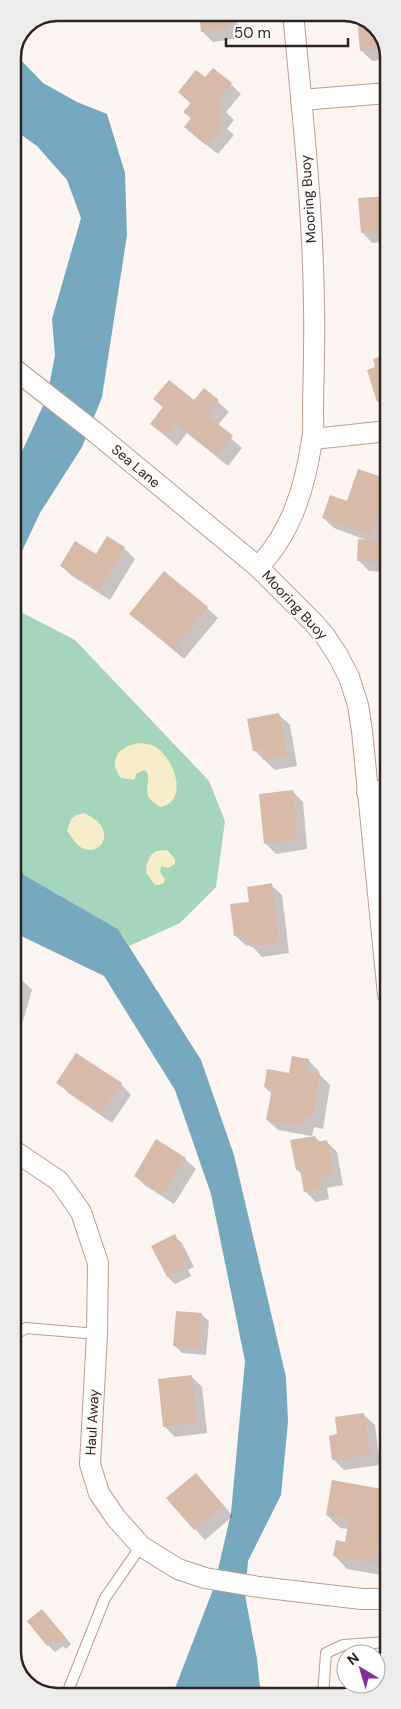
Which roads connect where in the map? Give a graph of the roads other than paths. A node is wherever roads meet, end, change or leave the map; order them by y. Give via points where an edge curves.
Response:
1 (293, 21) edge
2 (380, 94) edge
3 (301, 100) junction
4 (21, 374) edge
5 (380, 432) edge
6 (312, 438) junction
7 (258, 567) junction
8 (380, 791) edge
9 (368, 792) junction
10 (380, 914) edge
11 (21, 1155) edge
12 (21, 1331) edge
13 (97, 1334) junction
14 (141, 1546) junction
15 (380, 1599) edge
16 (380, 1643) edge
17 (69, 1688) edge
18 (324, 1688) edge

1 - 3 street, Mooring Buoy
2 - 3 street
3 - 6 street, Mooring Buoy via 315,290
4 - 7 street, Sea Lane
5 - 6 street
6 - 7 street, Mooring Buoy via 294,512 285,533
7 - 9 street, Mooring Buoy via 325,636 349,677 358,705
8 - 9 street
9 - 10 street, Mooring Buoy
11 - 13 street, Haul Away via 59,1180 81,1212 98,1263
12 - 13 lane via 26,1328
13 - 14 street, Haul Away via 90,1464 99,1493
14 - 15 street, Haul Away via 178,1569 205,1578
14 - 17 lane via 105,1598
16 - 18 lane via 343,1645 326,1653

